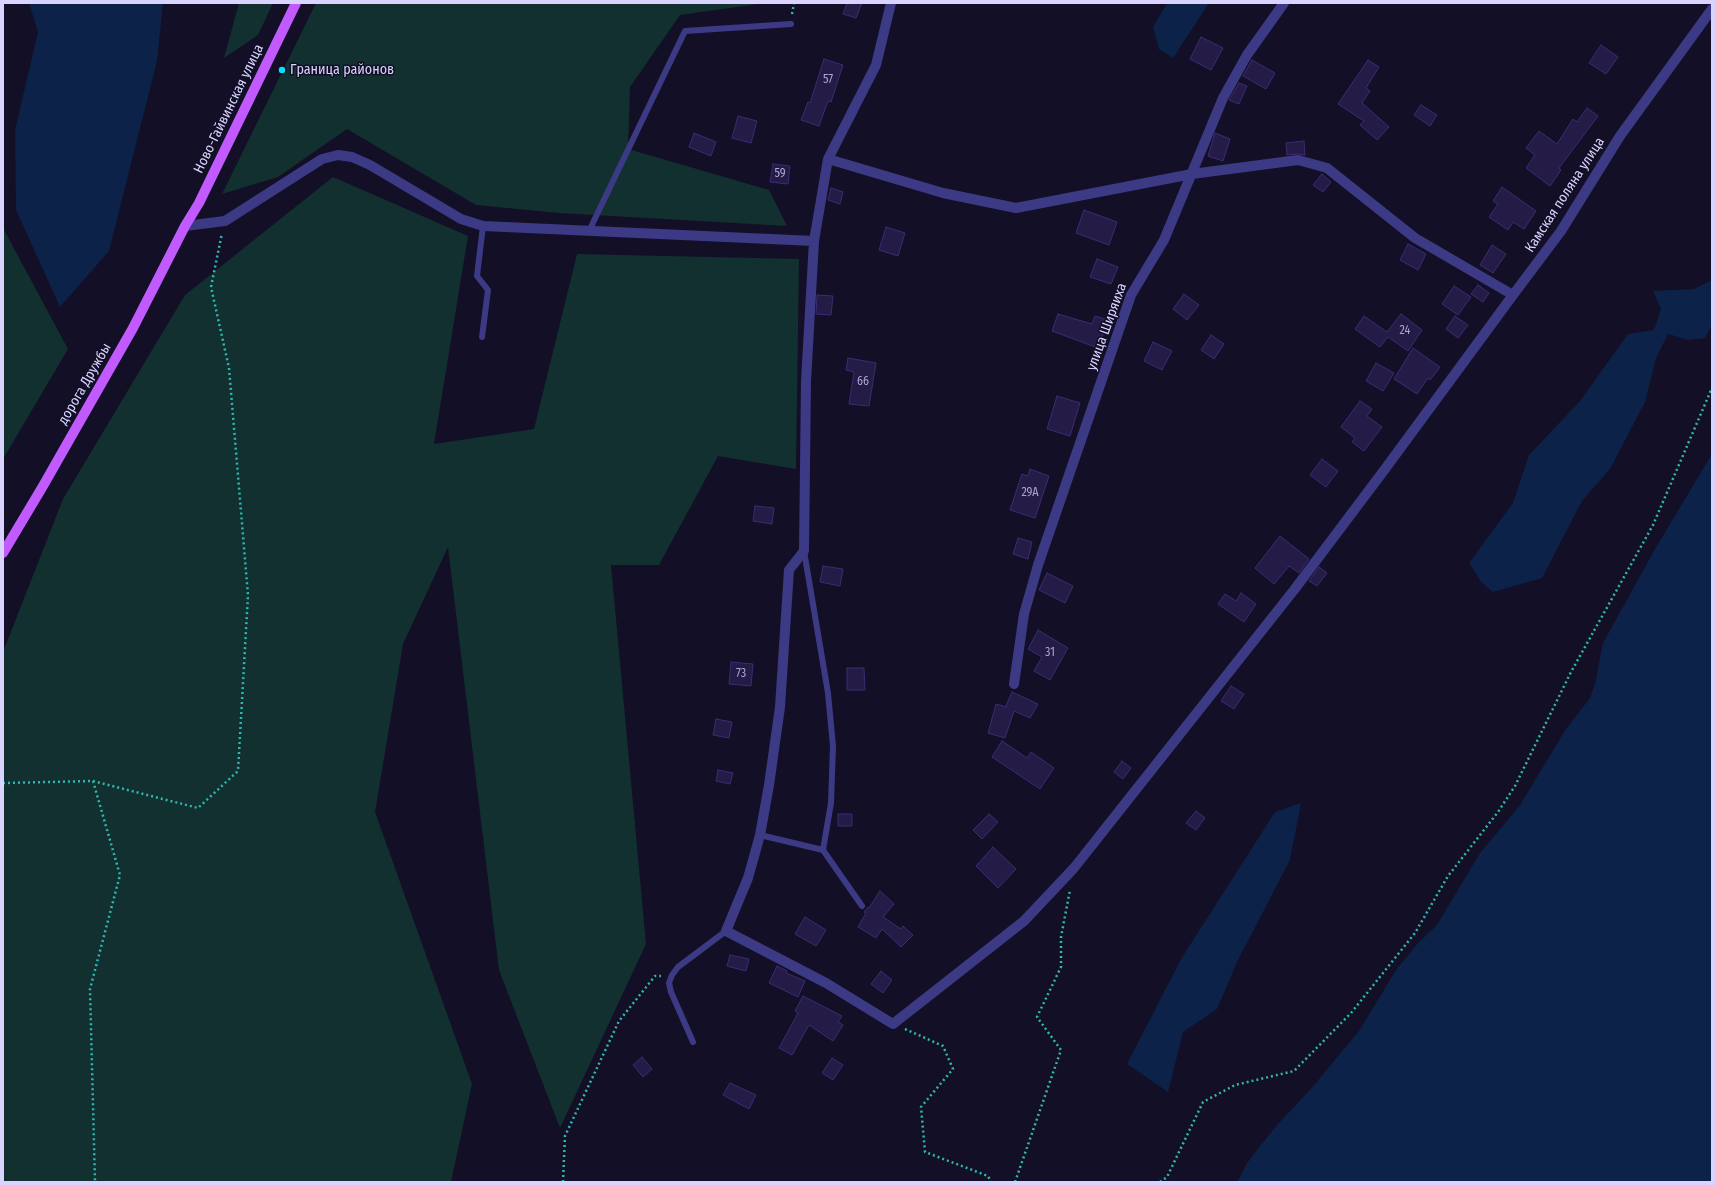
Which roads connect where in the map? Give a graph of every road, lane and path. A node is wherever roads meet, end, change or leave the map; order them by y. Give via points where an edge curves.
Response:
1 (296, 3) edge
2 (891, 3) edge
3 (1284, 3) edge
4 (1712, 9) edge
5 (791, 24) dead end
6 (828, 159) junction
7 (1192, 174) junction
8 (225, 221) junction
9 (185, 226) junction
10 (483, 226) junction
11 (589, 231) junction
12 (814, 241) junction
13 (1513, 295) junction
14 (482, 337) dead end
15 (1712, 388) edge
16 (804, 551) junction
17 (3, 553) edge
18 (1014, 684) dead end
19 (93, 781) junction
20 (3, 783) edge
21 (760, 835) junction
22 (823, 850) junction
23 (1074, 868) junction
24 (862, 906) dead end
25 (726, 931) junction
26 (672, 975) junction
27 (893, 1024) junction
28 (693, 1042) dead end
29 (95, 1182) edge
30 (563, 1182) edge
31 (991, 1182) edge
32 (1015, 1182) edge
33 (1160, 1182) edge

1 - 9 main road, Ново-Гайвинская улица via 199,203
2 - 6 street via 876,65
3 - 7 street, улица Ширяиха via 1247,55 1223,98
4 - 13 street, Камская поляна улица via 1620,136 1562,232
5 - 11 lane via 685,31
6 - 7 street via 943,193 1016,208
6 - 12 street
7 - 13 street via 1298,160 1327,168 1414,238
7 - 18 street, улица Ширяиха via 1164,240 1130,295 1038,565 1024,614
8 - 9 street
8 - 10 street via 322,159 338,155 352,157 370,165 461,219
8 - 19 path via 211,287 229,368 248,595 238,770 198,808
9 - 17 main road, дорога Дружбы via 134,328
10 - 11 street
10 - 14 lane via 477,276 488,290
11 - 12 street
12 - 16 street via 806,381
13 - 23 street, Камская поляна улица via 1294,590
15 - 33 path via 1653,525 1571,672 1515,786 1448,876 1416,933 1351,1013 1294,1070 1235,1085 1203,1102 1167,1178
16 - 21 street via 789,570 780,707
16 - 22 lane via 828,693 833,746 831,803
19 - 20 path
19 - 29 path via 120,875 90,988
21 - 22 lane
21 - 25 street via 748,878
22 - 24 lane
23 - 27 street, Камская поляна улица via 1024,921
23 - 32 path via 1061,937 1061,967 1037,1017 1061,1050
25 - 26 lane via 678,967
25 - 27 street via 826,983
26 - 28 lane via 671,992
26 - 30 path via 655,976 619,1021 564,1136
27 - 31 path via 943,1046 954,1069 921,1107 924,1152 988,1176

